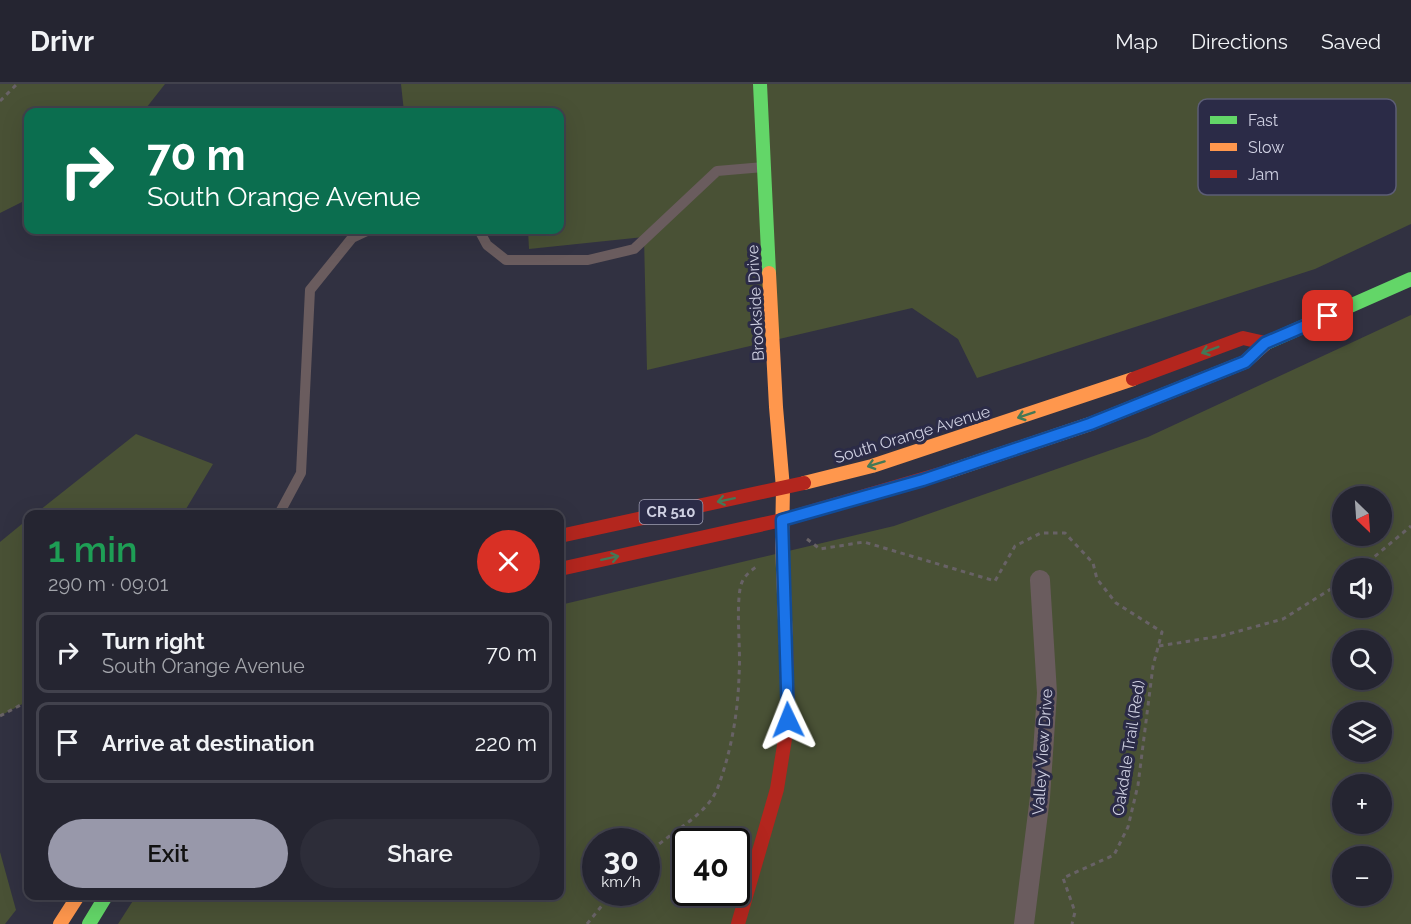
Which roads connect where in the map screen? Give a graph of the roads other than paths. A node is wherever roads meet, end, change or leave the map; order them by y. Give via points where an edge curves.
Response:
1 (760, 84) edge
2 (764, 167) junction
3 (359, 234) edge
4 (481, 234) edge
5 (1411, 279) edge
6 (1265, 343) junction
7 (783, 488) junction
8 (281, 510) edge
9 (782, 520) junction
10 (564, 535) edge
11 (564, 568) edge
12 (1040, 580) dead end
13 (75, 900) edge
14 (104, 900) edge
15 (60, 924) edge
16 (89, 924) edge
17 (738, 924) edge
18 (1024, 924) edge

1 - 2 main road, Brookside Drive
2 - 4 lane via 717,171 634,249 588,260 506,260 487,245
2 - 7 main road, Brookside Drive
3 - 8 lane via 352,237 310,290 301,473
5 - 6 main road, South Orange Avenue / CR 510
6 -> 7 main road, South Orange Avenue / CR 510 via 1242,338 1142,376 872,466
6 - 9 main road, South Orange Avenue via 1245,362 1090,424 923,480
7 - 9 main road, Brookside Drive
7 -> 10 main road, South Orange Avenue / CR 510
11 -> 9 main road, South Orange Avenue
9 - 17 main road, Brookside Drive via 788,720 777,789
12 - 18 street, Valley View Drive via 1047,693 1040,797
13 - 15 main road
14 - 16 main road

